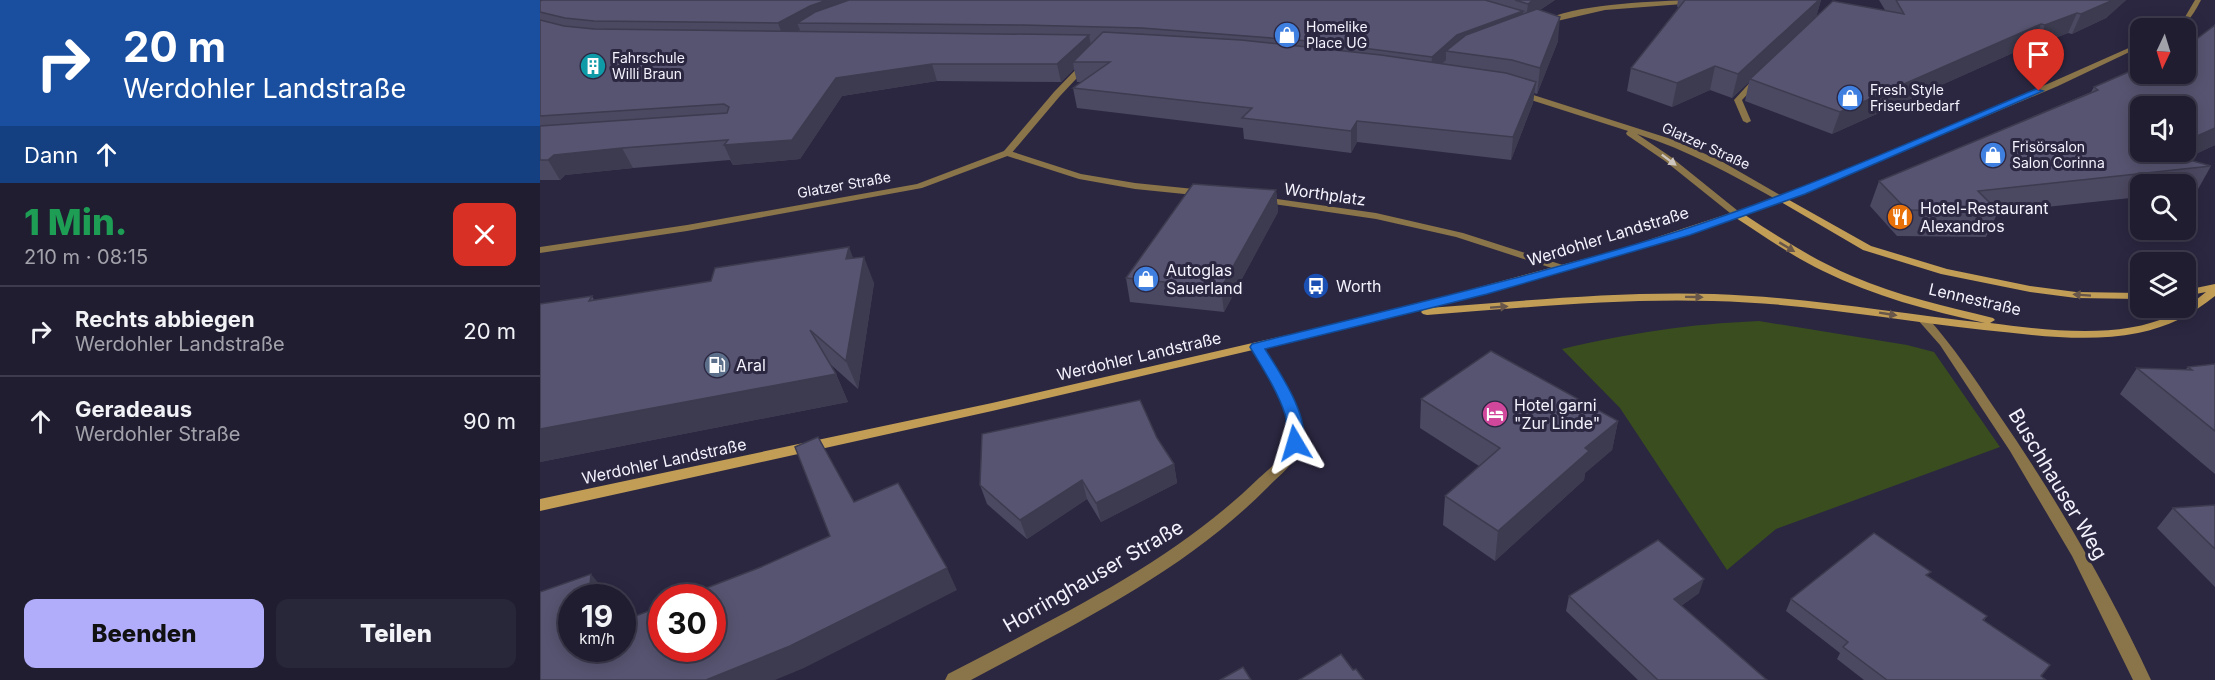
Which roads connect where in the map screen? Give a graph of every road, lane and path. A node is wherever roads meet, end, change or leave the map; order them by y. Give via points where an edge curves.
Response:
1 (1709, 0) edge
2 (2198, 0) edge
3 (2188, 18) edge
4 (1534, 25) edge
5 (2130, 50) edge
6 (1096, 54) edge
7 (1761, 76) edge
8 (1506, 89) edge
9 (1748, 121) dead end
10 (1616, 125) junction
11 (1007, 153) junction
12 (1218, 195) edge
13 (1251, 199) edge
14 (1782, 199) junction
15 (1738, 215) junction
16 (540, 250) edge
17 (1565, 269) junction
18 (2215, 289) edge
19 (2196, 292) edge
20 (2130, 296) edge
21 (1399, 314) junction
22 (1923, 320) junction
23 (2097, 334) junction
24 (1257, 347) junction
25 (540, 505) edge
26 (954, 680) edge
27 (2142, 680) edge

1 - 4 street via 1604,7
2 - 3 street
5 - 14 street
6 - 11 street, Glatzer Straße
7 - 9 street via 1738,100
8 - 10 street, Glatzer Straße
10 - 14 street, Glatzer Straße via 1698,153
10 -> 15 street, Glatzer Straße via 1668,159
11 - 12 street via 1079,176
11 - 16 street, Glatzer Straße via 919,186
13 - 17 street, Worthplatz via 1376,216 1459,235
14 - 15 main road, Werdohler Landstraße
20 -> 14 main road, Lennestraße via 2076,295 1945,272 1867,248
15 - 17 main road, Werdohler Landstraße
15 -> 23 main road, Lennestraße via 1834,273 1902,298 2014,325
17 - 21 main road, Werdohler Landstraße
18 - 19 main road, Lennestraße
18 - 23 main road, Lennestraße via 2186,313 2169,321
21 -> 22 main road via 1635,297 1691,297 1777,301
21 - 24 main road, Werdohler Landstraße
22 - 23 main road
22 - 27 street, Buschhauser Weg via 1944,343 2015,448 2078,553
24 - 25 main road, Werdohler Landstraße via 813,448
24 - 26 street, Horringhauser Straße via 1293,417 1295,443 1284,462 1207,534 1132,582

